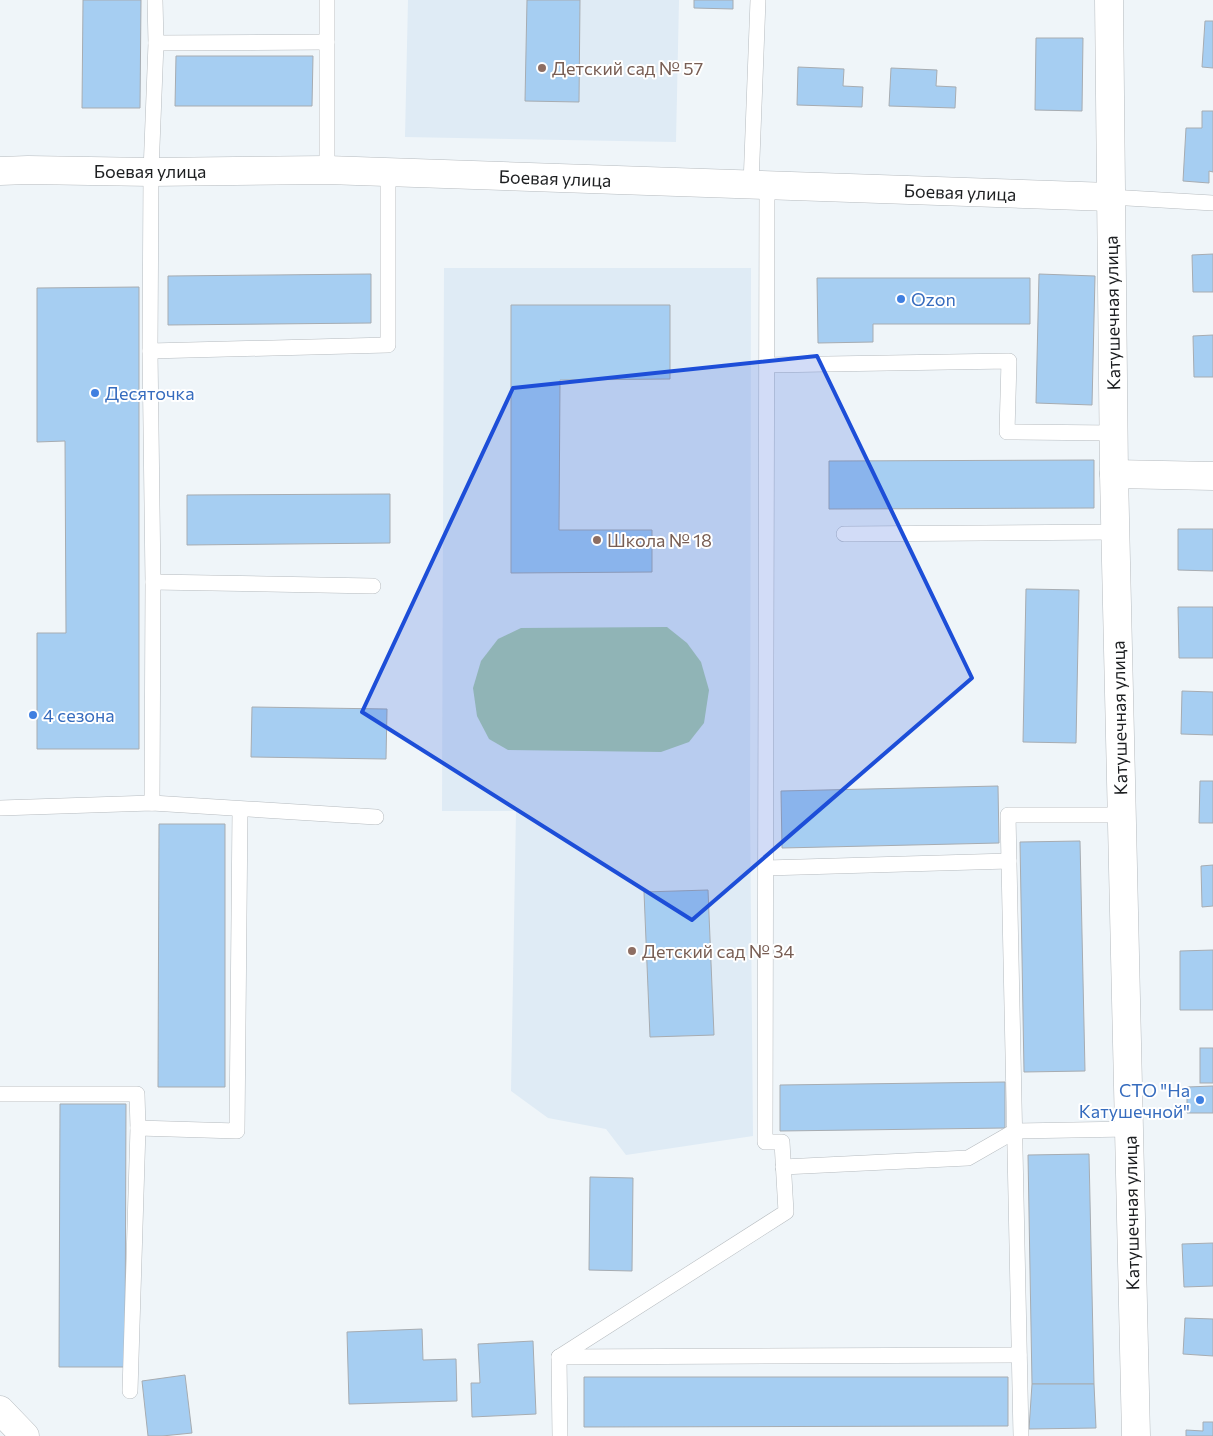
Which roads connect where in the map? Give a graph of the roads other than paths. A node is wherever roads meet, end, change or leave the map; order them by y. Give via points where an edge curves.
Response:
1 (155, 0) edge
2 (328, 0) edge
3 (758, 0) edge
4 (1109, 0) edge
5 (327, 42) junction
6 (156, 43) junction
7 (327, 170) junction
8 (0, 171) edge
9 (151, 172) junction
10 (388, 172) junction
11 (759, 185) junction
12 (1110, 197) junction
13 (1213, 203) edge
14 (150, 351) junction
15 (767, 365) junction
16 (1113, 433) junction
17 (1114, 474) junction
18 (1213, 476) edge
19 (1115, 532) junction
20 (844, 534) dead end
21 (153, 582) junction
22 (373, 586) dead end
23 (152, 804) junction
24 (0, 808) edge
25 (240, 809) junction
26 (1122, 815) junction
27 (376, 817) dead end
28 (1009, 862) junction
29 (766, 868) junction
30 (0, 1094) edge
31 (138, 1128) junction
32 (1129, 1129) junction
33 (1015, 1131) junction
34 (783, 1167) junction
35 (1019, 1355) junction
36 (559, 1357) junction
37 (130, 1391) dead end
38 (0, 1410) edge
39 (25, 1436) edge
40 (560, 1436) edge
41 (1021, 1436) edge
42 (1136, 1436) edge

1 - 6 lane
2 - 5 lane
3 - 11 lane
4 - 12 street, Катушечная улица
5 - 6 lane
5 - 7 lane
6 - 9 lane
7 - 9 street, Боевая улица
7 - 10 street, Боевая улица
8 - 9 street, Боевая улица
9 - 14 lane
10 - 11 street, Боевая улица
10 - 14 lane via 388,345
11 - 12 street, Боевая улица
11 - 15 lane
12 - 13 lane
12 - 16 street, Катушечная улица
14 - 21 lane
15 - 16 lane via 1009,361 1007,432
15 - 29 lane
16 - 17 street, Катушечная улица
17 - 18 street
17 - 19 street, Катушечная улица
19 - 20 lane
19 - 26 street, Катушечная улица
21 - 22 lane
21 - 23 lane
23 - 24 lane
23 - 25 lane
25 - 27 lane
25 - 31 lane via 237,1132
26 - 28 lane via 1008,816
26 - 32 street, Катушечная улица
28 - 29 lane
28 - 33 lane
29 - 34 lane via 765,1142 782,1142
30 - 31 lane via 137,1094
31 - 37 lane
32 - 33 lane
32 - 42 street, Катушечная улица
33 - 34 lane via 968,1158
33 - 35 lane
34 - 36 lane via 786,1212
35 - 36 lane
35 - 41 lane
36 - 40 lane
38 - 39 street

